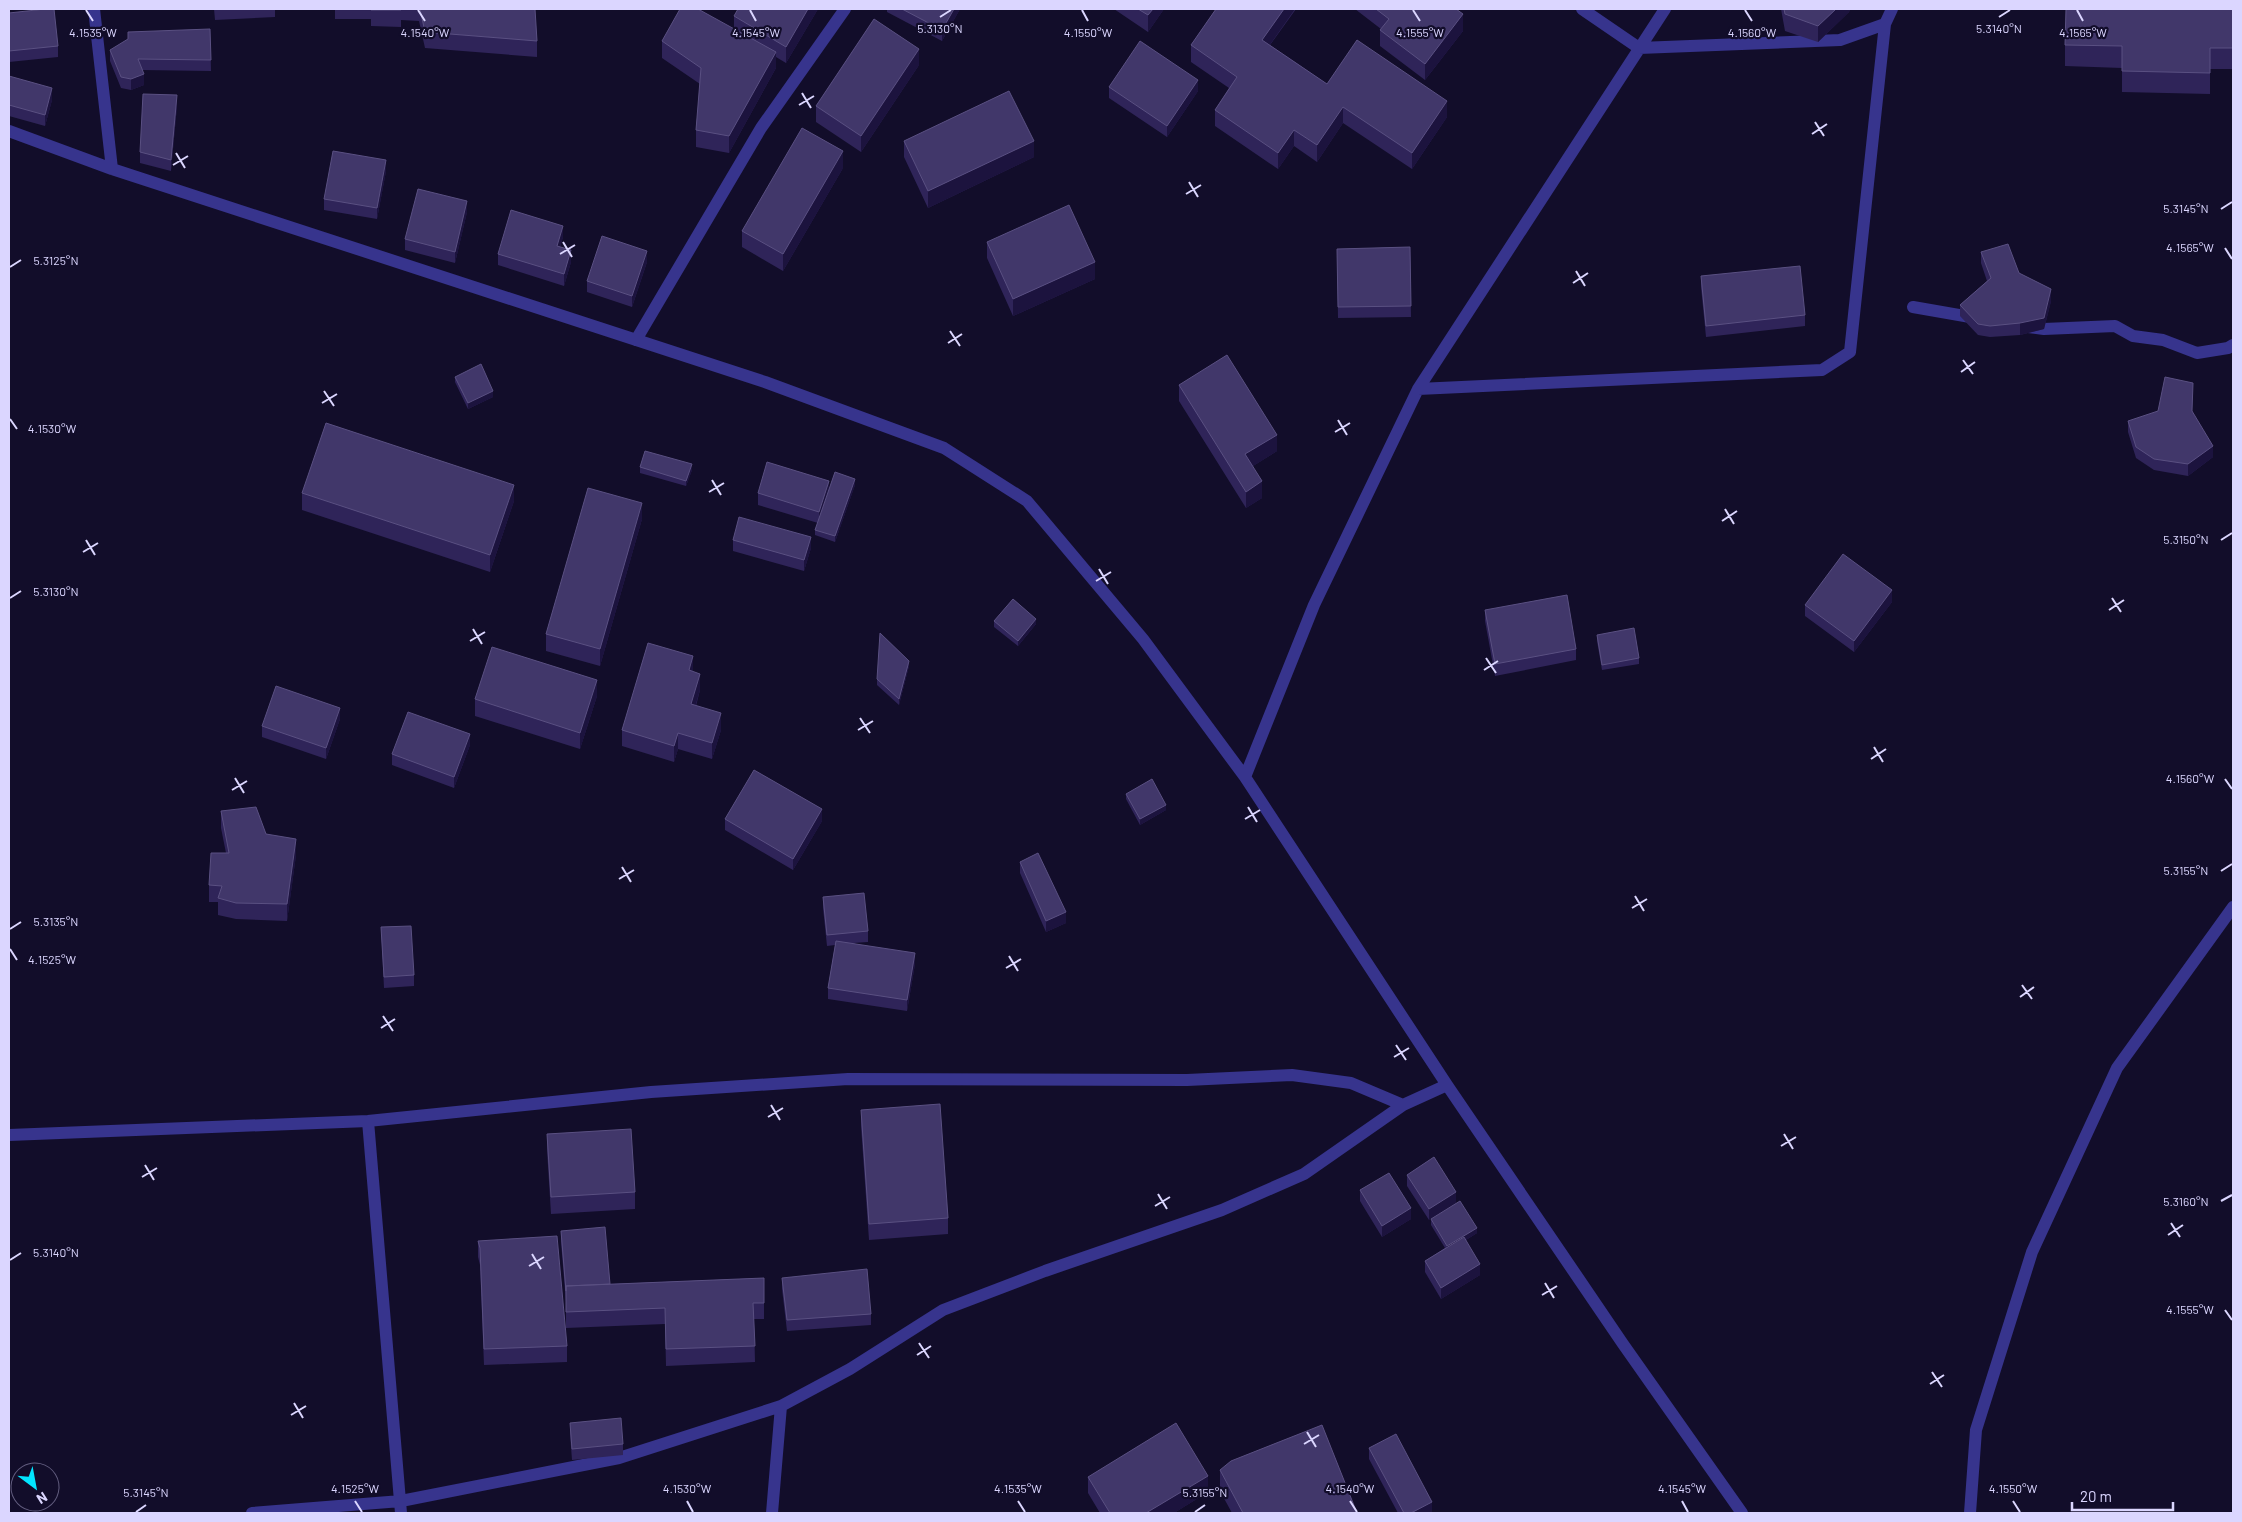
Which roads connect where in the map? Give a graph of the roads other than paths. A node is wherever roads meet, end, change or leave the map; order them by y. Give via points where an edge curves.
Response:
1 (94, 9) edge
2 (845, 9) edge
3 (1582, 9) edge
4 (1665, 9) edge
5 (1892, 9) edge
6 (1885, 24) junction
7 (1639, 48) junction
8 (9, 131) edge
9 (112, 169) junction
10 (1913, 308) dead end
11 (1988, 320) edge
12 (2016, 325) edge
13 (636, 340) junction
14 (2233, 345) edge
15 (1418, 389) junction
16 (1245, 777) junction
17 (2233, 907) edge
18 (1447, 1085) junction
19 (1403, 1105) junction
20 (368, 1121) junction
21 (9, 1134) edge
22 (781, 1406) junction
23 (401, 1507) edge
24 (252, 1513) edge
25 (772, 1513) edge
26 (1742, 1513) edge
27 (1970, 1513) edge

1 - 9 street
2 - 13 street via 761,128
3 - 7 street
4 - 7 street
5 - 6 street
6 - 7 street via 1840,40
6 - 15 street via 1850,352 1822,370
7 - 15 street
8 - 9 street
9 - 13 street
10 - 11 street
12 - 14 street via 2044,330 2115,326 2133,336 2163,340 2197,353
13 - 16 street via 764,382 944,448 1027,501 1143,639
15 - 16 street via 1314,605
16 - 18 street
17 - 27 street via 2117,1068 2032,1252 1976,1430
18 - 19 street
18 - 26 street
19 - 20 street via 1352,1083 1292,1075 1186,1080 848,1079 651,1092
19 - 22 street via 1304,1174 1222,1210 1045,1271 944,1310 850,1369
20 - 21 street
20 - 23 street
22 - 23 street via 619,1458
22 - 25 street
23 - 24 street

